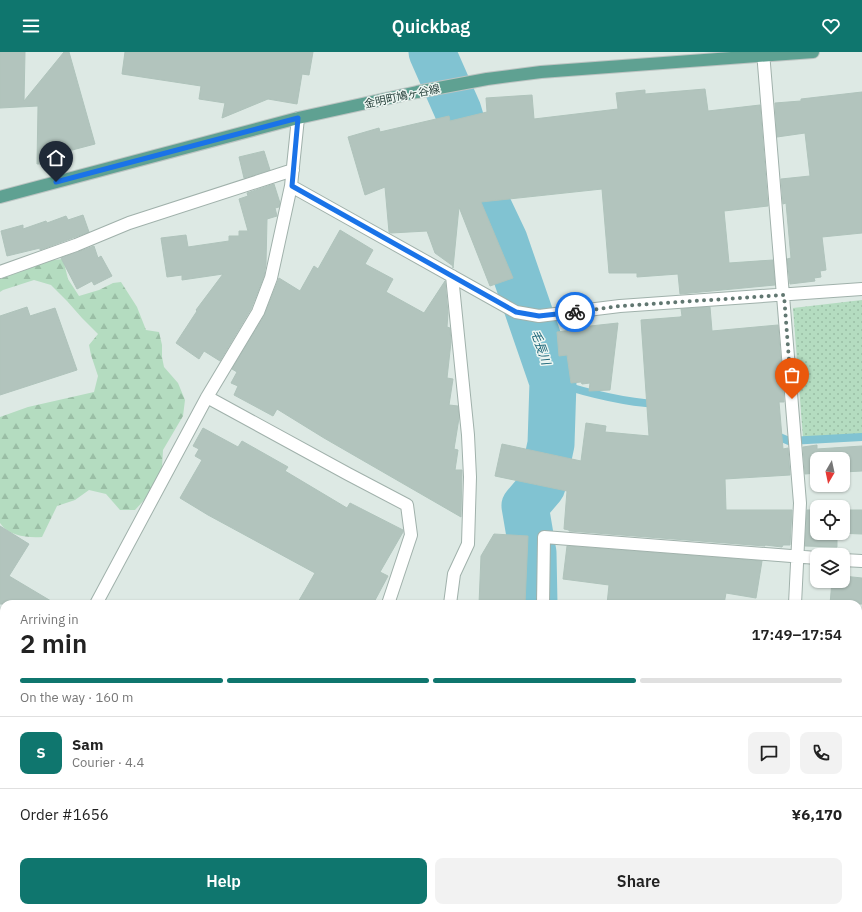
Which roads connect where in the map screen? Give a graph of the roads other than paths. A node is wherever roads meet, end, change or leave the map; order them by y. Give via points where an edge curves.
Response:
1 (813, 52) edge
2 (764, 54) edge
3 (298, 118) junction
4 (293, 170) junction
5 (292, 186) junction
6 (0, 197) edge
7 (0, 272) edge
8 (452, 276) junction
9 (862, 289) edge
10 (784, 295) junction
11 (207, 396) junction
12 (797, 557) junction
13 (810, 558) edge
14 (850, 560) edge
15 (862, 561) edge
16 (98, 600) edge
17 (389, 600) edge
18 (451, 600) edge
19 (543, 600) edge
20 (795, 600) edge

1 - 2 main road, 金明町鳩ヶ谷線
2 - 3 main road, 金明町鳩ヶ谷線 via 541,72 472,81
2 - 10 street
3 - 4 street
3 - 6 main road, 金明町鳩ヶ谷線
4 - 5 street
4 - 7 street via 129,223
5 - 8 street
5 - 11 street via 271,278 258,312
8 - 10 street via 516,312 539,316 620,306
8 - 18 street via 470,477 468,544 454,574
9 - 10 street
10 - 12 street via 800,503
11 - 16 street
11 - 17 street via 407,505 411,535
12 - 13 street
12 - 19 street via 544,537
12 - 20 street
14 - 15 street

